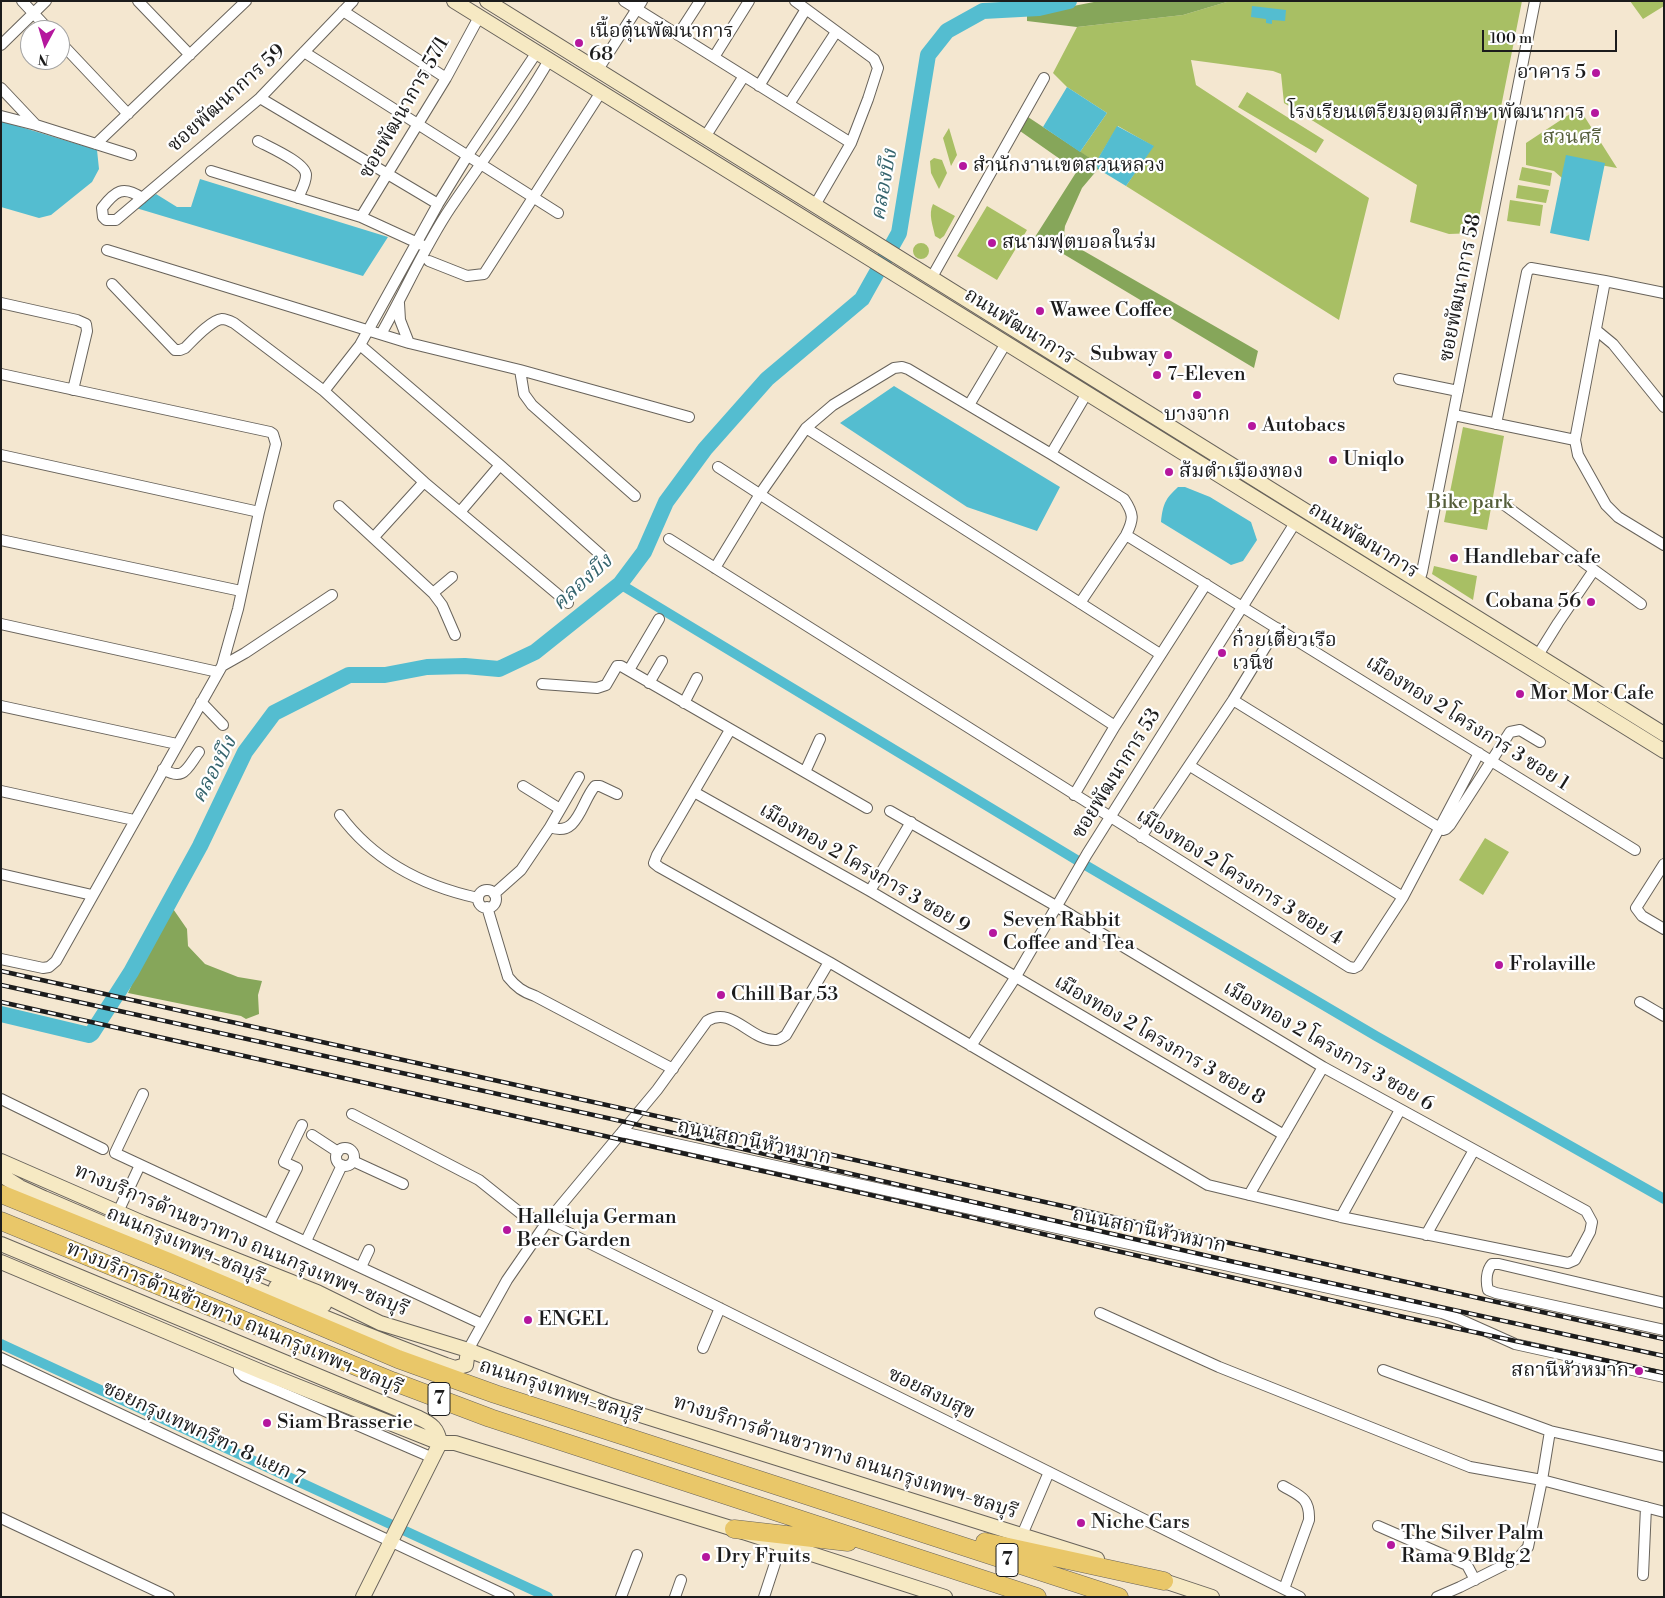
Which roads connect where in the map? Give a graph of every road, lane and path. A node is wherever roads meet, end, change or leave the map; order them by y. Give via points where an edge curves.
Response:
1 (22, 1) edge
2 (46, 1) edge
3 (138, 1) edge
4 (246, 1) edge
5 (353, 1) edge
6 (454, 1) edge
7 (487, 1) edge
8 (624, 1) edge
9 (700, 1) edge
10 (749, 1) edge
11 (795, 1) edge
12 (1535, 1) edge
13 (639, 5) edge
14 (806, 9) junction
15 (343, 11) junction
16 (33, 13) junction
17 (479, 17) junction
18 (40, 20) edge
19 (836, 32) junction
20 (678, 35) junction
21 (1, 45) edge
22 (304, 52) junction
23 (70, 53) edge
24 (190, 55) junction
25 (543, 56) junction
26 (714, 57) junction
27 (597, 70) junction
28 (744, 76) junction
29 (446, 78) junction
30 (1044, 78) dead end
31 (588, 84) junction
32 (759, 86) junction
33 (1, 88) edge
34 (601, 92) junction
35 (260, 98) junction
36 (789, 104) junction
37 (128, 114) junction
38 (1, 116) edge
39 (418, 124) junction
40 (36, 125) junction
41 (705, 137) junction
42 (258, 141) dead end
43 (851, 143) junction
44 (96, 144) junction
45 (131, 155) dead end
46 (468, 155) junction
47 (481, 164) junction
48 (211, 171) dead end
49 (388, 174) junction
50 (534, 196) junction
51 (142, 198) dead end
52 (298, 198) junction
53 (438, 204) junction
54 (815, 205) junction
55 (558, 213) dead end
56 (361, 217) junction
57 (422, 245) junction
58 (107, 250) dead end
59 (430, 261) dead end
60 (932, 277) junction
61 (1605, 281) junction
62 (112, 284) dead end
63 (1664, 293) edge
64 (399, 302) junction
65 (1, 304) edge
66 (1596, 330) junction
67 (369, 331) junction
68 (381, 334) junction
69 (409, 343) junction
70 (1006, 343) junction
71 (360, 345) junction
72 (1055, 354) junction
73 (1045, 368) junction
74 (520, 370) junction
75 (1, 374) edge
76 (1399, 379) dead end
77 (73, 390) junction
78 (324, 391) junction
79 (1458, 391) junction
80 (1087, 394) junction
81 (969, 405) junction
82 (1664, 407) edge
83 (1454, 415) junction
84 (689, 417) dead end
85 (1496, 424) junction
86 (806, 428) junction
87 (1575, 440) junction
88 (1051, 454) junction
89 (1, 455) edge
90 (500, 464) junction
91 (718, 466) dead end
92 (424, 482) junction
93 (760, 494) junction
94 (635, 496) dead end
95 (1503, 504) dead end
96 (339, 506) dead end
97 (1299, 506) junction
98 (259, 512) junction
99 (460, 512) junction
100 (1295, 523) junction
101 (1126, 535) junction
102 (374, 537) junction
103 (669, 539) dead end
104 (1, 540) edge
105 (1664, 545) edge
106 (601, 555) dead end
107 (715, 568) junction
108 (1594, 570) junction
109 (452, 577) dead end
110 (1419, 581) junction
111 (1206, 584) junction
112 (241, 591) junction
113 (332, 594) dead end
114 (433, 594) junction
115 (1410, 594) junction
116 (568, 603) dead end
117 (1080, 603) junction
118 (1641, 604) dead end
119 (1242, 607) junction
120 (659, 619) dead end
121 (1, 624) edge
122 (1278, 628) junction
123 (454, 635) dead end
124 (1160, 654) junction
125 (1538, 655) junction
126 (662, 661) dead end
127 (220, 669) junction
128 (629, 670) junction
129 (697, 678) dead end
130 (649, 682) junction
131 (542, 684) dead end
132 (1233, 700) junction
133 (201, 702) junction
134 (684, 703) junction
135 (1, 706) edge
136 (222, 725) dead end
137 (1115, 726) junction
138 (730, 730) junction
139 (1664, 734) edge
140 (820, 739) dead end
141 (1540, 742) dead end
142 (177, 744) junction
143 (1664, 751) edge
144 (199, 752) dead end
145 (1479, 753) junction
146 (1491, 760) junction
147 (1190, 766) junction
148 (162, 769) junction
149 (805, 772) junction
150 (579, 777) dead end
151 (523, 786) dead end
152 (1, 792) edge
153 (694, 792) junction
154 (617, 794) dead end
155 (1074, 795) junction
156 (867, 808) dead end
157 (560, 809) junction
158 (890, 811) dead end
159 (340, 815) dead end
160 (1110, 818) junction
161 (134, 820) junction
162 (911, 822) junction
163 (550, 827) junction
164 (1439, 827) junction
165 (1141, 837) junction
166 (1635, 850) dead end
167 (1664, 864) edge
168 (1, 874) edge
169 (870, 891) junction
170 (494, 894) junction
171 (92, 895) junction
172 (1403, 897) junction
173 (478, 898) junction
174 (1056, 906) junction
175 (487, 908) junction
176 (1664, 929) edge
177 (1, 959) edge
178 (829, 962) junction
179 (1015, 978) junction
180 (1640, 1002) dead end
181 (1664, 1016) edge
182 (971, 1046) junction
183 (1323, 1067) junction
184 (673, 1069) junction
185 (142, 1094) dead end
186 (1, 1099) edge
187 (1400, 1110) junction
188 (352, 1114) dead end
189 (302, 1125) dead end
190 (622, 1132) junction
191 (1284, 1135) junction
192 (312, 1136) dead end
193 (103, 1148) dead end
194 (1474, 1150) junction
195 (338, 1152) junction
196 (1, 1161) edge
197 (353, 1161) junction
198 (140, 1165) junction
199 (342, 1165) junction
200 (1, 1171) edge
201 (1, 1175) edge
202 (403, 1184) dead end
203 (1, 1194) edge
204 (1249, 1195) junction
205 (118, 1212) junction
206 (1341, 1217) junction
207 (1, 1221) edge
208 (547, 1222) junction
209 (269, 1224) junction
210 (1426, 1235) junction
211 (306, 1241) junction
212 (1, 1246) edge
213 (369, 1250) dead end
214 (1, 1262) edge
215 (361, 1267) junction
216 (1664, 1303) edge
217 (720, 1308) junction
218 (1100, 1313) dead end
219 (380, 1323) junction
220 (482, 1324) junction
221 (1664, 1330) edge
222 (703, 1348) dead end
223 (468, 1350) junction
224 (1, 1358) edge
225 (239, 1362) junction
226 (1383, 1370) dead end
227 (1664, 1377) edge
228 (350, 1389) junction
229 (308, 1390) junction
230 (343, 1404) junction
231 (419, 1418) junction
232 (1550, 1431) junction
233 (423, 1437) junction
234 (440, 1443) junction
235 (1664, 1457) edge
236 (433, 1458) junction
237 (1049, 1472) junction
238 (1542, 1480) junction
239 (1283, 1486) dead end
240 (1646, 1507) junction
241 (1664, 1512) edge
242 (1, 1518) edge
243 (896, 1523) junction
244 (1378, 1526) dead end
245 (734, 1529) junction
246 (1022, 1535) junction
247 (392, 1538) junction
248 (780, 1545) junction
249 (888, 1547) junction
250 (637, 1555) dead end
251 (1643, 1575) dead end
252 (682, 1580) dead end
253 (1475, 1580) junction
254 (1164, 1581) junction
255 (1284, 1589) junction
256 (169, 1597) edge
257 (364, 1597) edge
258 (509, 1597) edge
259 (621, 1597) edge
260 (675, 1597) edge
261 (764, 1597) edge
262 (945, 1597) edge
263 (1037, 1597) edge
264 (1119, 1597) edge
265 (1212, 1597) edge
266 (1300, 1597) edge
267 (1438, 1597) edge

1 - 16 street
2 - 16 street
3 - 24 street
4 - 24 street
5 - 15 street, ซอยพัฒนาการ 59
6 - 17 main road, ถนนพัฒนาการ
7 - 27 main road, ถนนพัฒนาการ
8 - 13 street
9 - 20 street
10 - 26 street
11 - 14 street
12 - 79 street, ซอยพัฒนาการ 58
13 - 20 street
13 - 27 street
14 - 19 street
14 - 32 street
15 - 22 street, ซอยพัฒนาการ 59
15 - 29 street
16 - 18 street
16 - 21 street
17 - 25 main road, ถนนพัฒนาการ
17 - 29 street, ซอยพัฒนาการ 57/1
19 - 36 street
19 - 43 street via 874,60 878,68
20 - 26 street
22 - 35 street, ซอยพัฒนาการ 59
22 - 39 street
23 - 37 street
24 - 37 street
25 - 31 main road, ถนนพัฒนาการ
25 - 46 street
25 - 47 street
26 - 28 street
27 - 31 main road
27 - 41 main road, ถนนพัฒนาการ
28 - 32 street
28 - 41 street
29 - 39 street, ซอยพัฒนาการ 57/1
30 - 60 street
31 - 34 main road, ถนนพัฒนาการ
32 - 36 street
33 - 40 street
34 - 50 street
34 - 70 main road, ถนนพัฒนาการ
35 - 49 street
35 - 51 street, ซอยพัฒนาการ 59
36 - 43 street
37 - 44 street
38 - 40 street
39 - 46 street
39 - 49 street, ซอยพัฒนาการ 57/1
40 - 44 street
41 - 54 main road, ถนนพัฒนาการ
42 - 52 street via 305,169 305,184
43 - 54 street
44 - 45 street
46 - 47 street
46 - 53 street
47 - 50 street
47 - 57 street
48 - 52 street
49 - 53 street
49 - 56 street, ซอยพัฒนาการ 57/1
50 - 55 street
50 - 59 street via 484,274 467,276
52 - 56 street
53 - 57 street
54 - 60 main road, ถนนพัฒนาการ
56 - 57 street
57 - 64 street
57 - 67 street
58 - 67 street
60 - 72 main road, ถนนพัฒนาการ
61 - 63 street
61 - 66 street
61 - 85 street via 1535,267 1529,269
62 - 78 street via 175,350 185,348 218,320 228,320
64 - 68 street
64 - 69 street via 400,320
65 - 77 street via 86,324
66 - 82 street via 1613,344
66 - 87 street
67 - 68 street
67 - 71 street
68 - 69 street
69 - 74 street
70 - 73 main road, ถนนพัฒนาการ
70 - 81 street
71 - 78 street
71 - 90 street
72 - 73 main road
72 - 97 main road, ถนนพัฒนาการ
73 - 80 main road, ถนนพัฒนาการ
74 - 84 street
74 - 94 street via 524,394 532,406
75 - 77 street
76 - 79 street
77 - 98 street via 270,432 276,444
78 - 92 street
79 - 83 street, ซอยพัฒนาการ 58
80 - 88 street
80 - 100 main road, ถนนพัฒนาการ
81 - 86 street via 908,369 894,368 833,405
81 - 88 street
83 - 85 street
83 - 110 street, ซอยพัฒนาการ 58
85 - 87 street
86 - 93 street
86 - 117 street
87 - 105 street via 1578,456 1606,505 1618,517
88 - 101 street via 1124,499 1131,510 1132,523
89 - 98 street
90 - 99 street
90 - 106 street
91 - 93 street
92 - 99 street
92 - 102 street
93 - 107 street
93 - 137 street
95 - 108 street
96 - 102 street
97 - 100 main road
97 - 110 main road, ถนนพัฒนาการ
98 - 112 street
99 - 116 street
100 - 115 main road, ถนนพัฒนาการ
100 - 119 street, ซอยพัฒนาการ 53
101 - 111 street, เมืองทอง 2 โครงการ 3 ซอย 1
101 - 117 street
102 - 114 street
103 - 107 street, เมืองทอง 2 โครงการ 3 ซอย 4
104 - 112 street
107 - 155 street, เมืองทอง 2 โครงการ 3 ซอย 4
108 - 118 street
108 - 125 street
109 - 114 street
110 - 115 main road
110 - 125 main road, ถนนพัฒนาการ
111 - 119 street, เมืองทอง 2 โครงการ 3 ซอย 1
111 - 124 street
112 - 127 street
113 - 127 street
114 - 123 street via 442,605
115 - 143 main road, ถนนพัฒนาการ
117 - 124 street
119 - 122 street, เมืองทอง 2 โครงการ 3 ซอย 1
119 - 160 street, ซอยพัฒนาการ 53
120 - 128 street
121 - 127 street
122 - 132 street
122 - 145 street, เมืองทอง 2 โครงการ 3 ซอย 1
124 - 137 street
125 - 139 main road, ถนนพัฒนาการ
126 - 130 street
127 - 133 street
128 - 130 street
128 - 131 street via 618,666 606,684 597,688
129 - 134 street
130 - 134 street
132 - 147 street
132 - 164 street
133 - 136 street
133 - 142 street
134 - 138 street
135 - 142 street
137 - 155 street
138 - 149 street
138 - 153 street
140 - 149 street
141 - 146 street via 1520,730 1510,732
142 - 148 street
144 - 148 street via 181,775 169,774
145 - 146 street, เมืองทอง 2 โครงการ 3 ซอย 1
145 - 164 street
146 - 164 street via 1446,829
146 - 166 street, เมืองทอง 2 โครงการ 3 ซอย 1
147 - 165 street
147 - 172 street
148 - 161 street
149 - 156 street
150 - 157 street
151 - 157 street
152 - 161 street
153 - 169 street, เมืองทอง 2 โครงการ 3 ซอย 9
153 - 178 street via 654,863
154 - 163 street via 596,786 574,823 564,830
155 - 160 street, เมืองทอง 2 โครงการ 3 ซอย 4
157 - 163 street
158 - 162 street, เมืองทอง 2 โครงการ 3 ซอย 6
159 - 173 street via 352,832 379,856 437,887
160 - 165 street, เมืองทอง 2 โครงการ 3 ซอย 4
160 - 174 street, ซอยพัฒนาการ 53
161 - 171 street
162 - 169 street
162 - 174 street, เมืองทอง 2 โครงการ 3 ซอย 6
163 - 170 street via 521,870
164 - 172 street
165 - 172 street, เมืองทอง 2 โครงการ 3 ซอย 4 via 1349,967 1358,966
167 - 176 street via 1636,908 1642,916
168 - 171 street
169 - 179 street, เมืองทอง 2 โครงการ 3 ซอย 9
170 - 173 street via 482,891
170 - 175 street via 494,904
171 - 177 street via 53,965 44,968
173 - 175 street via 480,905
174 - 179 street, ซอยพัฒนาการ 53
174 - 183 street, เมืองทอง 2 โครงการ 3 ซอย 6
175 - 184 street via 508,977 514,985
178 - 182 street
178 - 184 street via 786,1035 777,1040 764,1038 723,1016 715,1016 707,1020
179 - 182 street, ซอยพัฒนาการ 53
179 - 191 street, เมืองทอง 2 โครงการ 3 ซอย 8
180 - 181 street
182 - 204 street via 1208,1185
183 - 187 street, เมืองทอง 2 โครงการ 3 ซอย 6
183 - 191 street
184 - 190 street
185 - 198 street via 115,1152
186 - 193 street
187 - 194 street, เมืองทอง 2 โครงการ 3 ซอย 6
187 - 206 street
188 - 208 street, ซอยสงบสุข via 479,1180 524,1216
189 - 209 street via 284,1162 297,1168
190 - 208 street
190 - 227 street, ถนนสถานีหัวหมาก via 1442,1313 1515,1344
191 - 204 street
192 - 195 street
194 - 210 street
194 - 210 street, เมืองทอง 2 โครงการ 3 ซอย 6 via 1586,1211 1592,1222 1590,1232 1575,1260 1568,1263
195 - 197 street via 348,1148 353,1153
195 - 199 street via 336,1159
196 - 205 main road, ทางบริการด้านขวาทาง ถนนกรุงเทพฯ-ชลบุรี
197 - 199 street
197 - 202 street
198 - 205 street
198 - 209 street
199 - 211 street
200 - 219 main road via 290,1293
201 - 223 main road, ทางบริการด้านขวาทาง ถนนกรุงเทพฯ-ชลบุรี via 44,1198 356,1331 437,1362 455,1368 466,1365
203 - 243 highway, ถนนกรุงเทพฯ-ชลบุรี / 7 via 398,1359 495,1394
204 - 206 street
205 - 219 main road, ทางบริการด้านขวาทาง ถนนกรุงเทพฯ-ชลบุรี via 324,1296
206 - 210 street
207 - 249 highway, 7 via 490,1418
208 - 217 street, ซอยสงบสุข
208 - 220 street
209 - 211 street
211 - 215 street
212 - 228 main road, ทางบริการด้านซ้ายทาง ถนนกรุงเทพฯ-ชลบุรี
212 - 229 main road via 268,1365
213 - 215 street
214 - 225 main road, ทางบริการด้านซ้ายทาง ถนนกรุงเทพฯ-ชลบุรี
215 - 220 street
216 - 221 street via 1499,1264 1492,1264 1489,1268 1486,1284 1488,1290 1496,1293
217 - 222 street
217 - 237 street, ซอยสงบสุข
218 - 238 street via 1219,1367 1470,1467
219 - 223 main road, ทางบริการด้านขวาทาง ถนนกรุงเทพฯ-ชลบุรี
220 - 223 street
223 - 246 main road, ทางบริการด้านขวาทาง ถนนกรุงเทพฯ-ชลบุรี via 612,1406
224 - 247 street, ซอยกรุงเทพกรีฑา 8 แยก 7
225 - 229 main road, ทางบริการด้านซ้ายทาง ถนนกรุงเทพฯ-ชลบุรี
225 - 236 street via 239,1371 244,1376
226 - 232 street
228 - 230 main road via 351,1398
228 - 231 main road, ทางบริการด้านซ้ายทาง ถนนกรุงเทพฯ-ชลบุรี
229 - 230 main road, ทางบริการด้านซ้ายทาง ถนนกรุงเทพฯ-ชลบุรี
230 - 233 main road, ทางบริการด้านซ้ายทาง ถนนกรุงเทพฯ-ชลบุรี
231 - 233 main road via 424,1426
231 - 234 main road, ทางบริการด้านซ้ายทาง ถนนกรุงเทพฯ-ชลบุรี via 434,1426
232 - 235 street
232 - 238 street
233 - 234 main road, ทางบริการด้านซ้ายทาง ถนนกรุงเทพฯ-ชลบุรี
234 - 236 main road
234 - 245 main road, ทางบริการด้านซ้ายทาง ถนนกรุงเทพฯ-ชลบุรี via 455,1443
236 - 247 main road
237 - 246 street
237 - 255 street, ซอยสงบสุข
238 - 240 street
238 - 253 street via 1528,1547 1518,1558
239 - 255 street via 1306,1500 1309,1509 1309,1520
240 - 241 street
240 - 251 street
242 - 256 street
243 - 254 highway
243 - 264 highway, ถนนกรุงเทพฯ-ชลบุรี / 7
244 - 253 street via 1467,1565
245 - 248 main road, ทางบริการด้านซ้ายทาง ถนนกรุงเทพฯ-ชลบุรี
245 - 249 highway
246 - 254 main road, ทางบริการด้านขวาทาง ถนนกรุงเทพฯ-ชลบุรี
247 - 257 main road
247 - 258 street, ซอยกรุงเทพกรีฑา 8 แยก 7
248 - 261 street
248 - 262 main road, ทางบริการด้านซ้ายทาง ถนนกรุงเทพฯ-ชลบุรี
249 - 263 highway, 7
250 - 259 street
252 - 260 street
253 - 267 street
254 - 265 main road, ทางบริการด้านขวาทาง ถนนกรุงเทพฯ-ชลบุรี
255 - 266 street, ซอยสงบสุข

